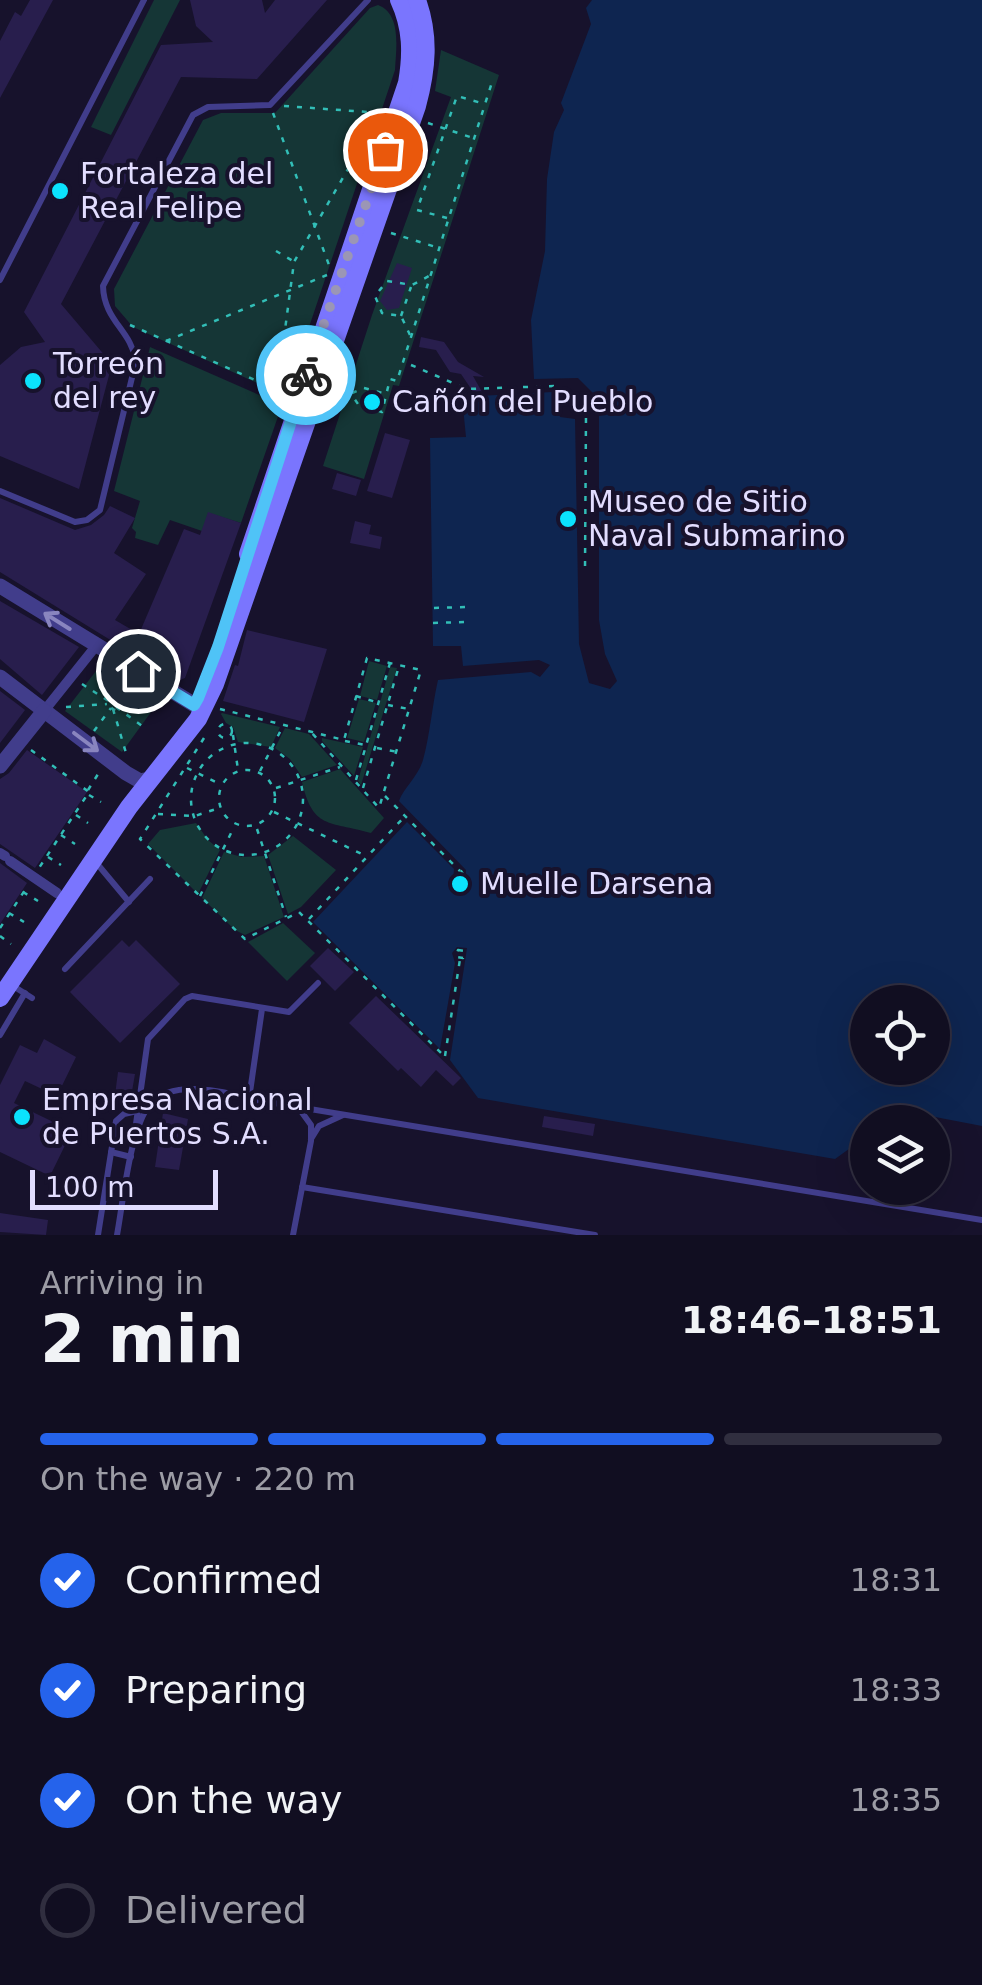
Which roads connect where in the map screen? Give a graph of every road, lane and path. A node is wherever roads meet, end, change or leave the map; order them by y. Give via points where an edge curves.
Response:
1 (144, 0) edge
2 (368, 0) edge
3 (399, 0) edge
4 (416, 0) edge
5 (493, 80) dead end
6 (270, 104) junction
7 (485, 104) junction
8 (413, 118) junction
9 (446, 130) junction
10 (474, 138) junction
11 (449, 218) junction
12 (315, 226) junction
13 (375, 228) junction
14 (439, 248) junction
15 (276, 251) dead end
16 (294, 262) junction
17 (430, 276) junction
18 (0, 280) edge
19 (412, 286) junction
20 (288, 290) junction
21 (109, 316) junction
22 (401, 316) junction
23 (411, 336) junction
24 (166, 340) junction
25 (412, 365) dead end
26 (443, 378) junction
27 (319, 384) junction
28 (277, 390) junction
29 (351, 394) junction
30 (386, 394) junction
31 (298, 399) junction
32 (430, 403) dead end
33 (0, 491) edge
34 (585, 570) dead end
35 (0, 586) edge
36 (465, 607) dead end
37 (434, 608) dead end
38 (465, 622) dead end
39 (433, 623) dead end
40 (97, 654) junction
41 (390, 663) junction
42 (400, 665) junction
43 (0, 677) edge
44 (134, 677) dead end
45 (70, 678) junction
46 (356, 696) junction
47 (168, 698) dead end
48 (220, 700) dead end
49 (378, 702) junction
50 (113, 705) junction
51 (388, 705) junction
52 (64, 708) dead end
53 (44, 710) junction
54 (410, 710) junction
55 (207, 711) junction
56 (224, 724) junction
57 (284, 725) junction
58 (145, 728) dead end
59 (218, 729) junction
60 (232, 733) junction
61 (312, 733) junction
62 (92, 734) dead end
63 (344, 740) junction
64 (20, 741) junction
65 (235, 743) junction
66 (365, 746) junction
67 (376, 747) junction
68 (272, 748) junction
69 (398, 752) junction
70 (126, 753) dead end
71 (0, 766) edge
72 (341, 766) junction
73 (186, 767) junction
74 (101, 769) dead end
75 (238, 770) junction
76 (197, 772) junction
77 (260, 772) junction
78 (144, 780) junction
79 (300, 780) junction
80 (355, 782) junction
81 (221, 784) junction
82 (275, 789) junction
83 (362, 789) junction
84 (88, 792) junction
85 (384, 795) junction
86 (100, 802) dead end
87 (219, 808) junction
88 (273, 812) junction
89 (74, 814) junction
90 (156, 814) junction
91 (406, 815) junction
92 (195, 816) junction
93 (88, 823) dead end
94 (298, 824) junction
95 (234, 825) junction
96 (256, 827) junction
97 (61, 834) junction
98 (75, 844) dead end
99 (222, 850) junction
100 (266, 853) junction
101 (47, 856) junction
102 (5, 857) edge
103 (367, 857) junction
104 (94, 859) junction
105 (61, 865) dead end
106 (460, 871) dead end
107 (33, 877) junction
108 (150, 879) dead end
109 (24, 892) junction
110 (57, 894) junction
111 (199, 897) junction
112 (38, 902) dead end
113 (129, 902) junction
114 (10, 913) junction
115 (287, 918) junction
116 (308, 920) junction
117 (24, 922) dead end
118 (0, 928) edge
119 (0, 936) edge
120 (10, 944) dead end
121 (460, 959) dead end
122 (65, 969) dead end
123 (318, 983) dead end
124 (13, 990) edge
125 (262, 1009) junction
126 (0, 1035) edge
127 (249, 1099) junction
128 (298, 1107) junction
129 (137, 1111) junction
130 (348, 1114) junction
131 (310, 1140) junction
132 (111, 1152) junction
133 (132, 1152) junction
134 (302, 1187) junction
135 (982, 1220) edge
136 (98, 1235) edge
137 (117, 1235) edge
138 (293, 1235) edge
139 (595, 1235) edge

1 - 18 lane
2 - 6 lane
3 - 31 main road via 410,30 407,83
4 - 8 main road via 426,60
5 - 7 path
6 - 12 path
6 - 12 path via 380,113
6 - 21 lane via 208,107 193,116 103,286
7 - 9 path via 457,96
7 - 10 path
8 - 9 path
8 - 13 main road
9 - 10 path
9 - 11 path via 417,210
10 - 11 path
11 - 14 path
12 - 16 path
12 - 20 path via 332,273
13 - 14 path
13 - 27 main road
14 - 17 path
15 - 16 path
16 - 20 path
17 - 19 path
17 - 23 path
19 - 22 path
19 - 22 path via 387,281 376,296 382,313
20 - 24 path
20 - 28 path
21 - 24 path
21 - 33 lane via 136,361 100,510 75,522
22 - 23 path
23 - 30 path
24 - 28 path
25 - 26 path
26 - 32 path
26 - 34 path via 467,388 556,386 586,414
27 - 29 path
27 - 55 main road
28 - 31 path
29 - 30 path via 364,388
29 - 30 path via 358,404 382,412
31 - 55 main road via 218,647
40 -> 35 street
36 - 37 path
38 - 39 path
40 - 45 street
40 - 50 path
40 - 55 street
41 - 42 path
41 - 46 path via 367,658
41 - 49 path
42 - 51 path
42 - 54 path via 421,670
43 - 53 street
44 - 50 path
45 - 50 path
45 - 53 street
46 - 49 path
46 - 63 path
47 - 50 path
48 - 55 path
49 - 66 path
50 - 52 path
50 - 58 path
50 - 62 path
50 - 70 path
51 - 54 path
51 - 67 path
53 - 64 street
53 -> 78 street
54 - 69 path
55 - 56 path
55 - 57 path
55 - 78 main road
56 - 59 path
56 - 60 path
57 - 61 path
57 - 68 path
59 - 60 path via 223,738
59 - 73 path via 211,727
60 - 65 path
61 - 63 path
61 - 72 path
63 - 66 path
64 - 71 street
64 - 84 path
65 - 68 path
65 - 75 path
65 - 76 path via 216,750
66 - 80 path
67 - 69 path
67 - 83 path
68 - 77 path
68 - 79 path
69 - 85 path
72 - 79 path
72 - 80 path
73 - 76 path
73 - 90 path
74 - 84 path
75 - 77 path
75 - 81 path
76 - 81 path
76 - 92 path via 191,793
77 - 82 path
78 - 104 main road
78 - 110 main road
79 - 82 path
79 - 94 path
80 - 83 path
81 - 87 path
82 - 88 path
83 - 85 path via 379,808
84 - 86 path
84 - 89 path
85 - 91 path
87 - 92 path
87 - 95 path
88 - 94 path
88 - 96 path
89 - 93 path
89 - 97 path
90 - 92 path
90 - 111 path via 140,840
91 - 103 path
91 - 106 path
92 - 99 path
94 - 100 path
94 - 103 path
95 - 96 path
95 - 99 path
96 - 100 path
97 - 98 path
97 - 101 path
99 - 100 path
99 - 111 path
100 - 115 path
101 - 105 path
101 - 107 path
102 - 107 street
103 - 116 path
104 - 113 lane
104 - 124 main road
107 - 109 path
107 - 110 street
108 - 113 lane
109 - 112 path
109 - 114 path
110 - 124 main road
111 - 115 path via 245,939
113 - 122 lane
114 - 117 path
114 - 118 path
115 - 116 path via 299,912
116 - 121 path via 445,1057
119 - 120 path
123 - 125 lane via 289,1012
124 - 126 lane
125 - 127 lane
125 - 129 lane via 186,999 148,1039
127 - 128 lane
127 - 133 lane via 197,1090 165,1094 147,1108
128 - 130 lane
128 - 131 lane via 310,1124
129 - 132 lane via 116,1120
129 - 133 lane
130 - 131 lane via 318,1126
130 - 135 lane
131 - 134 lane
132 - 133 lane
132 - 136 lane
133 - 137 lane
134 - 138 lane
134 - 139 lane

